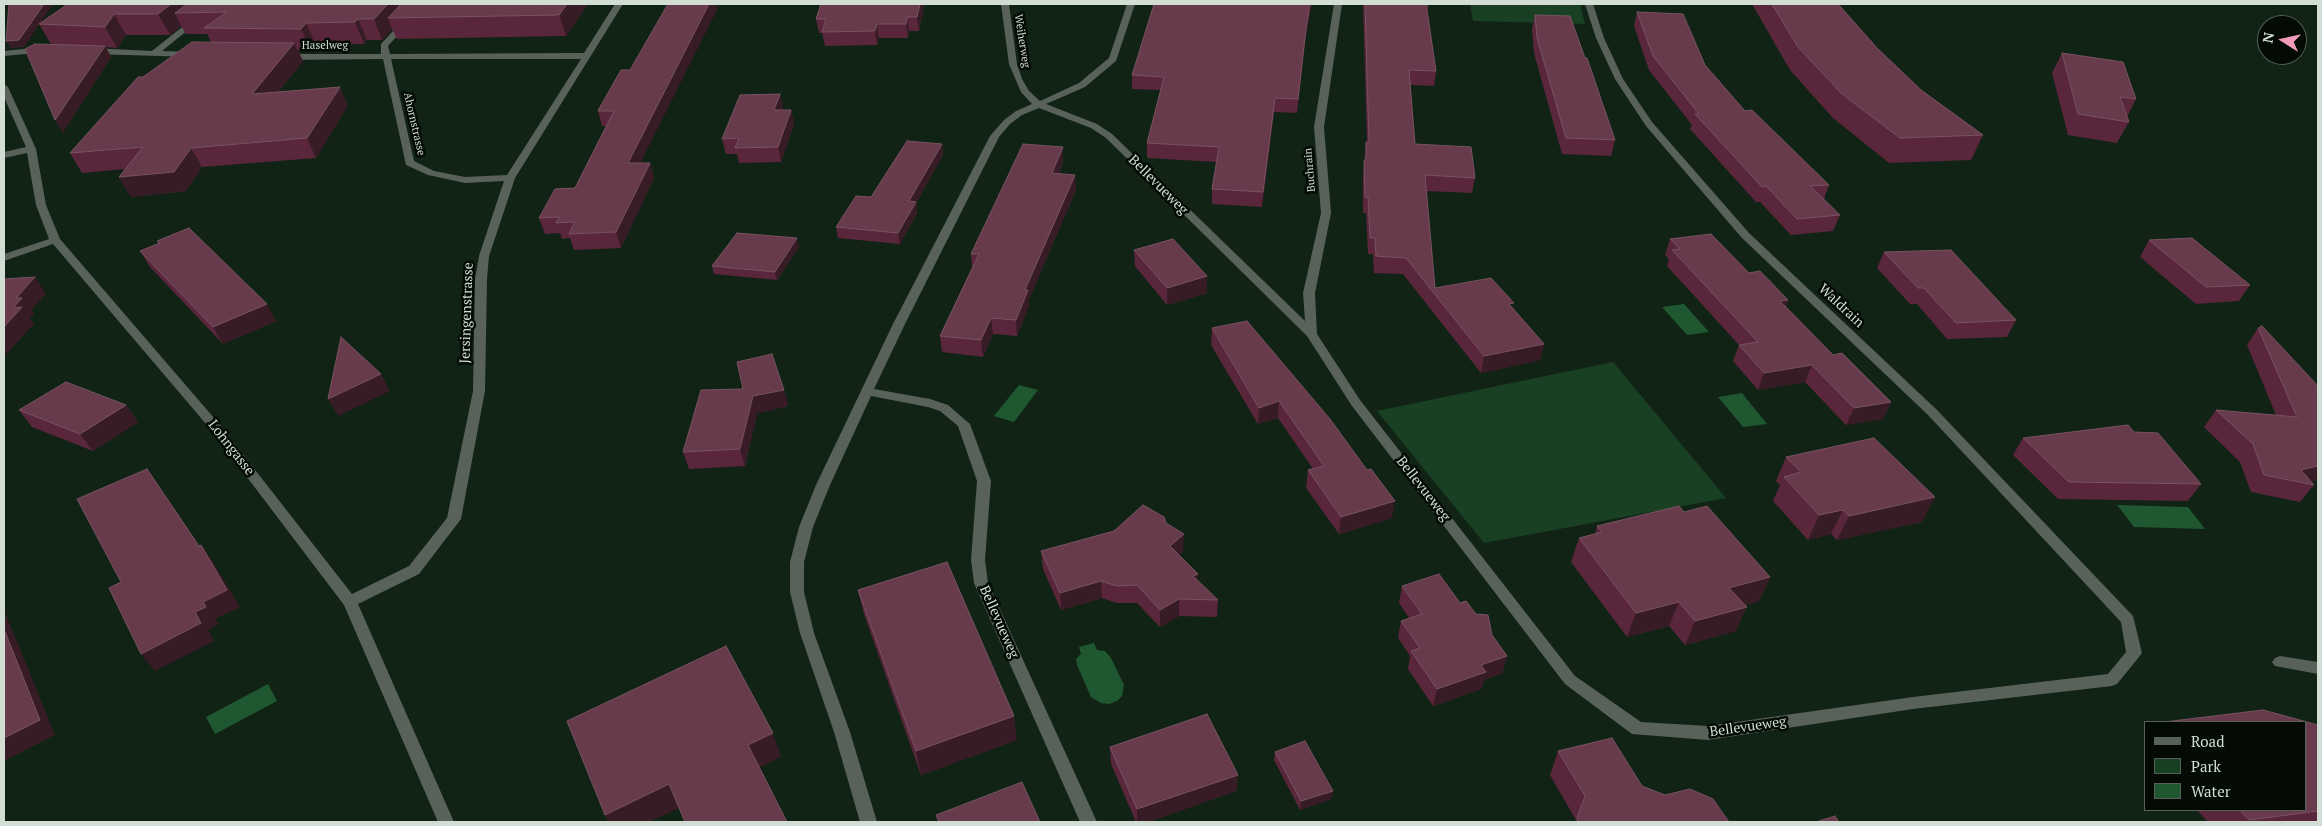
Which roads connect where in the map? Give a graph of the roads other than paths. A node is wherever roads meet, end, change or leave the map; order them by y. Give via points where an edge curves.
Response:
1 (216, 4) edge
2 (422, 4) edge
3 (619, 4) edge
4 (1005, 4) edge
5 (1131, 4) edge
6 (1338, 4) edge
7 (1589, 4) edge
8 (51, 50) edge
9 (79, 51) edge
10 (155, 53) junction
11 (4, 54) edge
12 (202, 55) edge
13 (269, 56) edge
14 (586, 56) junction
15 (387, 57) junction
16 (4, 87) edge
17 (1038, 104) junction
18 (31, 149) junction
19 (4, 155) edge
20 (510, 178) junction
21 (55, 240) junction
22 (4, 258) edge
23 (1311, 334) junction
24 (868, 392) junction
25 (350, 602) junction
26 (2110, 604) joint
27 (2280, 662) dead end
28 (2318, 668) edge
29 (446, 822) edge
30 (868, 822) edge
31 (1088, 822) edge

1 - 10 street
2 - 15 street, Ahornstrasse via 384,46
3 - 14 street, Jersingenstrasse
4 - 17 street, Weiherweg via 1013,64 1025,92
5 - 17 street via 1113,59 1082,85
6 - 23 street, Buchrain via 1318,128 1326,213 1309,293
7 - 26 street, Waldrain via 1619,79 1649,124 1745,236 1932,412
8 - 11 street
9 - 10 street
10 - 12 street
13 - 15 street, Haselweg
14 - 15 street, Haselweg
14 - 20 street, Jersingenstrasse
15 - 20 street, Ahornstrasse via 408,163 431,173 465,180
16 - 18 street, Lohngasse
17 - 23 street, Bellevueweg via 1094,126 1109,136
17 - 24 street via 1019,113 995,136
18 - 19 street
18 - 21 street, Lohngasse via 40,205
20 - 25 street, Jersingenstrasse via 484,256 479,391 454,519 414,570
21 - 22 street
21 - 25 street, Lohngasse via 216,428
23 - 26 street, Bellevueweg via 1356,403 1570,680 1638,729 1708,733 1913,703 2112,680 2134,652 2128,620
24 - 30 street via 806,527 797,562 797,592 807,633 842,732
24 - 31 street, Bellevueweg via 930,403 944,408 964,424 984,480 978,560 981,583
25 - 29 street, Lohngasse
27 - 28 street

